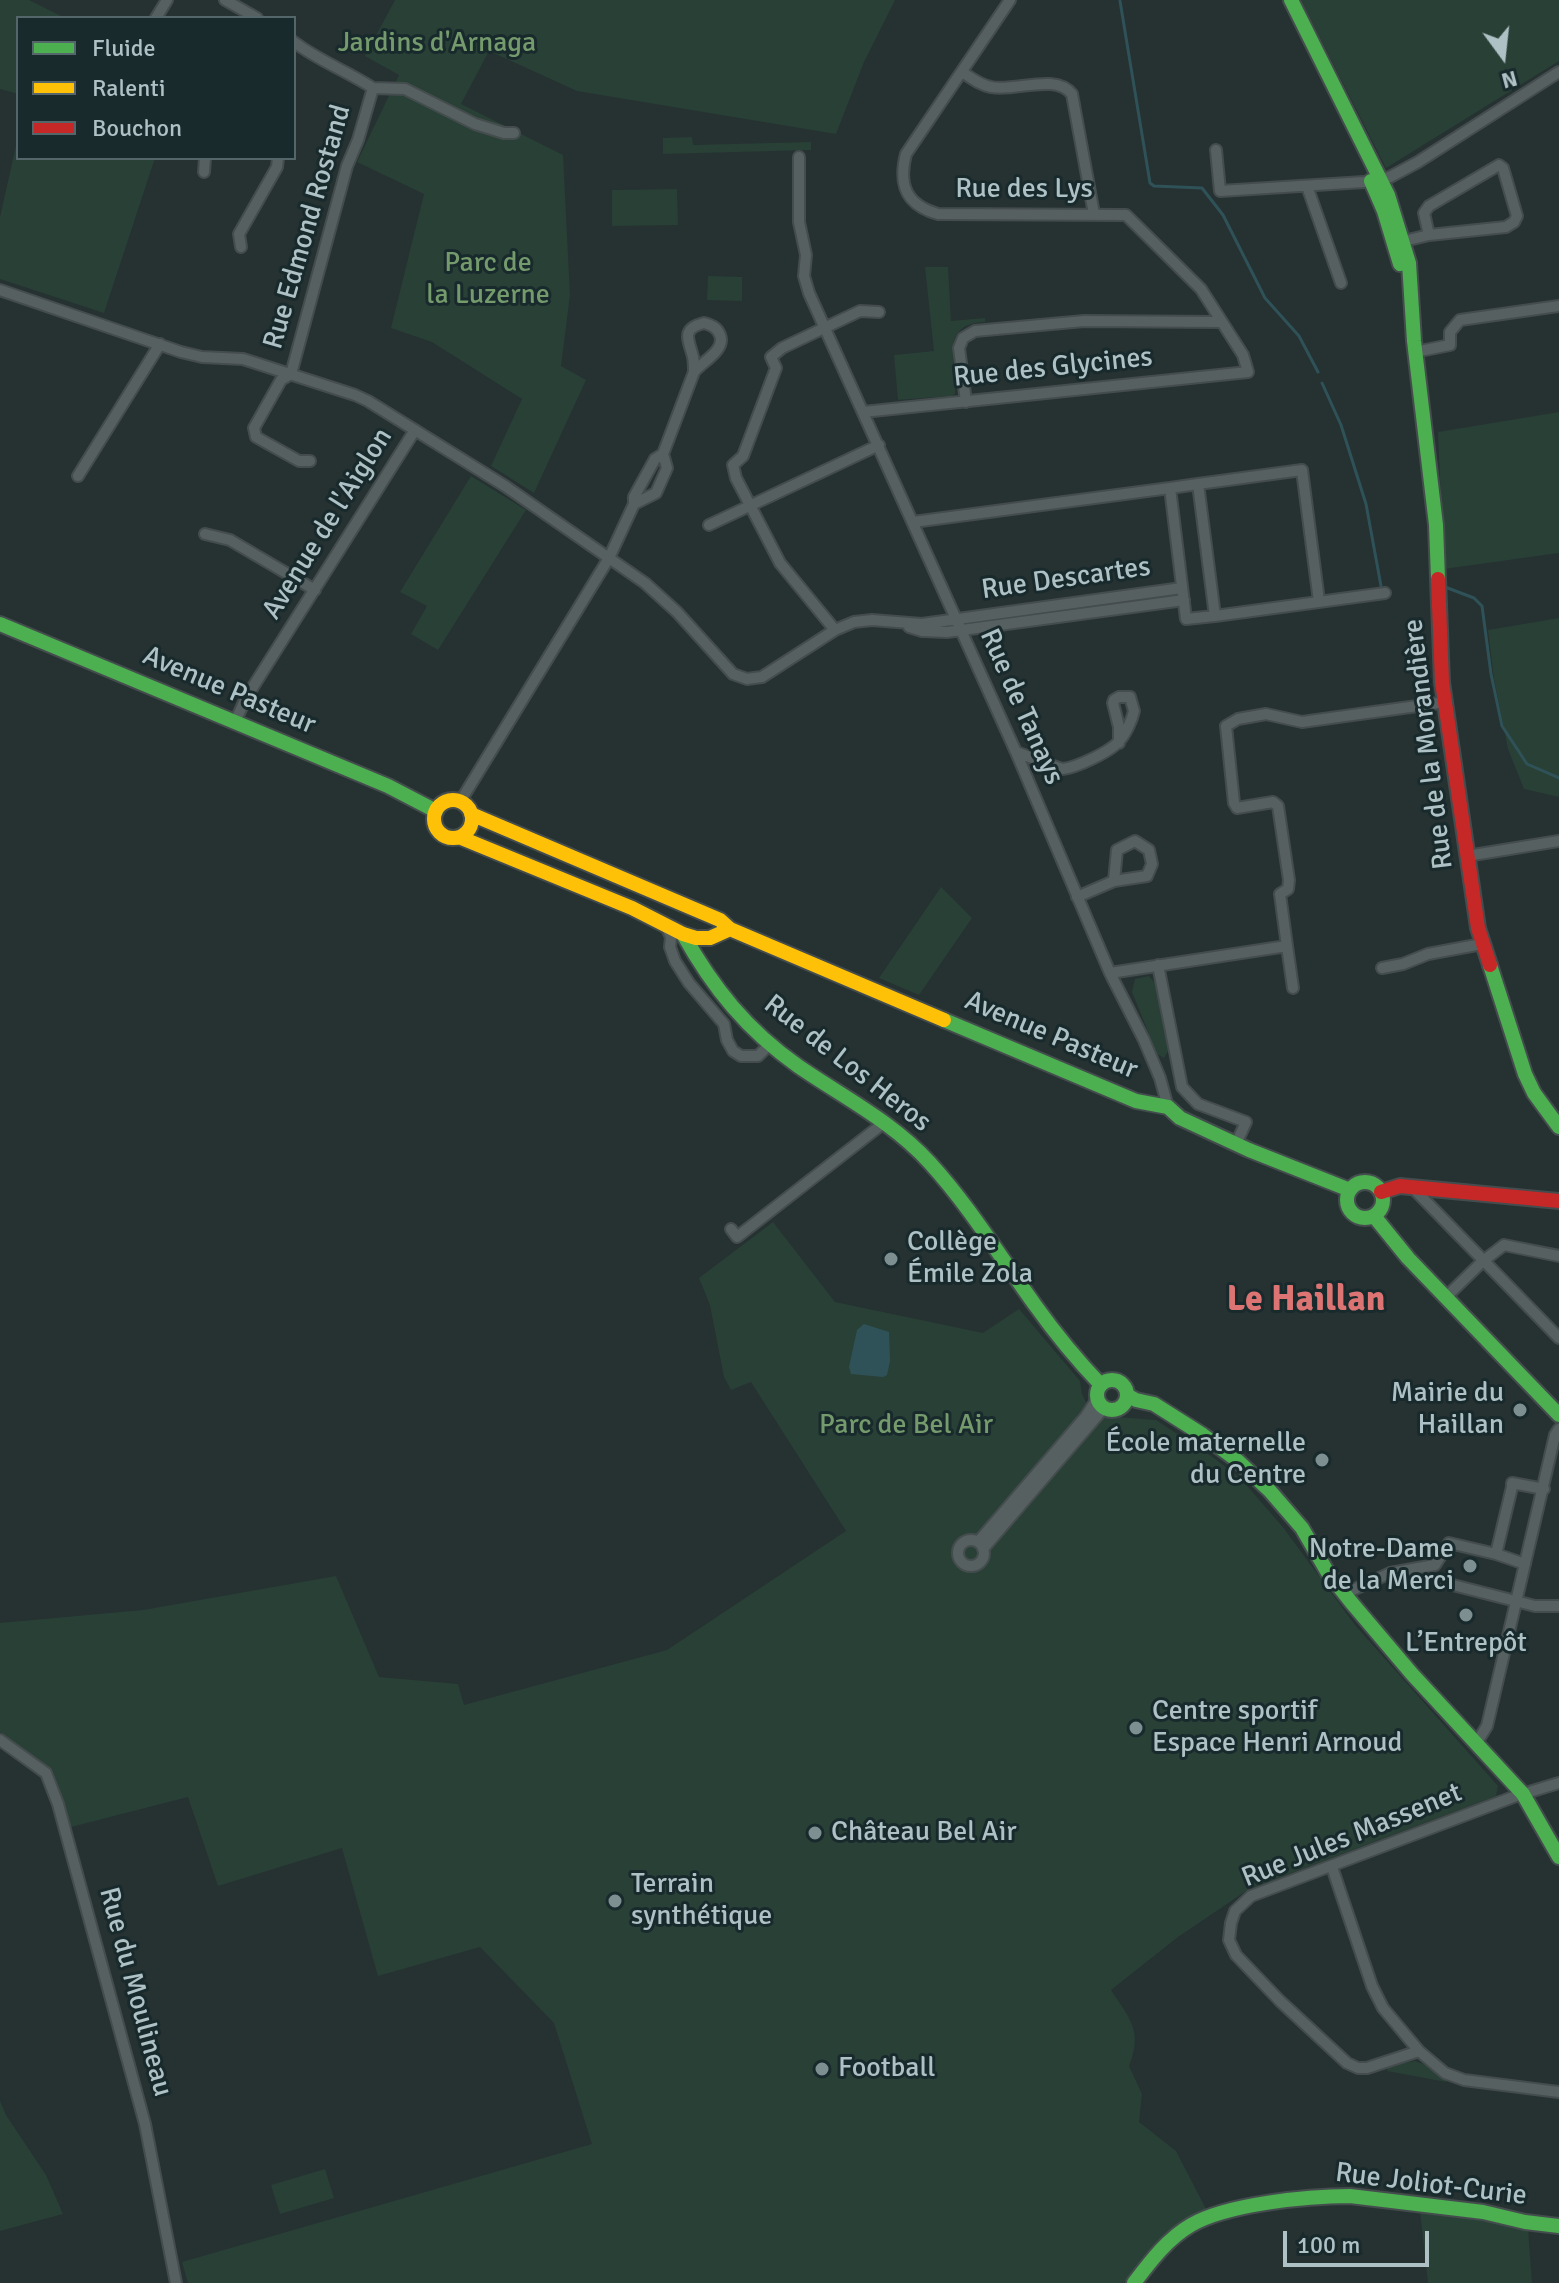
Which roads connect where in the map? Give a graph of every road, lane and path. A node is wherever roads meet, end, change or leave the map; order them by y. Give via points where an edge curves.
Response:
1 (225, 0) edge
2 (1010, 0) edge
3 (1281, 0) edge
4 (1291, 0) edge
5 (253, 16) edge
6 (296, 43) edge
7 (962, 72) junction
8 (1559, 72) edge
9 (373, 88) junction
10 (514, 133) dead end
11 (1216, 150) dead end
12 (799, 157) dead end
13 (205, 160) edge
14 (278, 160) edge
15 (204, 172) dead end
16 (1376, 180) junction
17 (1307, 186) junction
18 (1094, 214) junction
19 (1429, 235) junction
20 (1404, 241) junction
21 (241, 247) dead end
22 (1341, 283) dead end
23 (0, 290) edge
24 (1409, 290) junction
25 (1559, 306) edge
26 (879, 312) dead end
27 (1222, 322) junction
28 (824, 327) junction
29 (160, 344) junction
30 (1415, 352) junction
31 (694, 372) junction
32 (1248, 372) joint
33 (291, 374) junction
34 (966, 402) junction
35 (863, 412) junction
36 (415, 430) junction
37 (879, 445) junction
38 (663, 454) junction
39 (310, 461) dead end
40 (78, 476) dead end
41 (1198, 484) junction
42 (1170, 488) junction
43 (634, 504) junction
44 (749, 506) junction
45 (913, 522) junction
46 (709, 525) dead end
47 (205, 534) dead end
48 (609, 558) junction
49 (1182, 588) junction
50 (315, 590) junction
51 (1385, 593) dead end
52 (1184, 600) junction
53 (1319, 601) junction
54 (1215, 616) junction
55 (956, 618) junction
56 (888, 621) junction
57 (0, 624) edge
58 (835, 630) junction
59 (961, 630) junction
60 (1446, 702) junction
61 (235, 722) junction
62 (1119, 743) dead end
63 (1016, 752) junction
64 (460, 802) junction
65 (436, 811) junction
66 (471, 814) junction
67 (459, 837) junction
68 (1559, 841) edge
69 (1467, 856) junction
70 (1114, 881) junction
71 (1077, 897) junction
72 (687, 906) junction
73 (665, 924) junction
74 (730, 929) junction
75 (683, 934) junction
76 (710, 938) junction
77 (1482, 944) junction
78 (1287, 946) junction
79 (699, 965) junction
80 (1158, 965) junction
81 (1382, 968) dead end
82 (1110, 973) junction
83 (1293, 988) dead end
84 (771, 1043) junction
85 (1168, 1107) junction
86 (885, 1122) junction
87 (1559, 1127) edge
88 (1236, 1144) junction
89 (1411, 1186) junction
90 (1350, 1190) junction
91 (1381, 1192) junction
92 (1559, 1201) edge
93 (1374, 1216) junction
94 (731, 1229) dead end
95 (1559, 1256) edge
96 (1483, 1261) junction
97 (1446, 1297) junction
98 (1559, 1338) edge
99 (1127, 1395) junction
100 (1101, 1397) junction
101 (1559, 1415) edge
102 (1559, 1429) edge
103 (1544, 1489) junction
104 (981, 1545) dead end
105 (1496, 1554) junction
106 (1525, 1564) junction
107 (1445, 1583) dead end
108 (1344, 1594) junction
109 (1516, 1599) junction
110 (1559, 1606) edge
111 (0, 1740) edge
112 (1477, 1742) junction
113 (1559, 1783) edge
114 (1523, 1794) junction
115 (1559, 1857) edge
116 (1332, 1867) junction
117 (1419, 2051) junction
118 (1559, 2092) edge
119 (1559, 2226) edge
120 (176, 2283) edge
121 (1134, 2283) edge

1 - 5 street
2 - 7 street, Rue des Lys
3 - 16 street, Rue de la Morandière
4 - 16 street, Rue de la Morandière
6 - 9 street, Rue Edmond Rostand
7 - 18 street via 992,88 1053,84 1068,89
7 - 18 street, Rue des Lys via 906,154 902,178 913,201 938,214
8 - 16 street via 1418,162
9 - 10 street via 405,89 475,124
9 - 33 street, Rue Edmond Rostand
11 - 17 street via 1220,191
12 - 28 street, Rue de Tanays via 804,276
13 - 15 street
14 - 21 street via 239,234
16 - 17 street
16 - 20 street, Rue de la Morandière
16 - 24 street, Rue de la Morandière
17 - 22 street
18 - 27 street, Rue des Lys via 1126,215 1201,289
19 - 19 street via 1424,213 1429,206 1499,165 1503,168 1517,216 1514,222
19 - 20 street
20 - 24 street, Rue de la Morandière
23 - 29 street, Avenue de l'Aiglon
24 - 30 street, Rue de la Morandière
25 - 30 street via 1460,320 1450,332 1450,345
26 - 28 street via 860,311
27 - 32 street, Rue des Lys
27 - 34 street via 1084,321 975,331 959,348
28 - 35 street, Rue de Tanays
28 - 44 street via 771,357 776,368 743,456 733,465
29 - 33 street, Avenue de l'Aiglon
29 - 40 street
30 - 60 street, Rue de la Morandière via 1436,525
31 - 31 street via 719,348 719,331 710,324 690,330
31 - 38 street
32 - 34 street, Rue des Glycines
33 - 36 street, Avenue de l'Aiglon via 355,395
33 - 39 street via 281,380 254,428 256,437 299,461
34 - 35 street, Rue des Glycines
35 - 37 street, Rue de Tanays
36 - 48 street
36 - 50 street, Avenue de l'Aiglon
37 - 44 street
37 - 45 street, Rue de Tanays
38 - 43 street via 655,459
38 - 43 street via 667,468 656,493
41 - 42 street
41 - 53 street via 1302,470
41 - 54 street
42 - 45 street
42 - 49 street
43 - 48 street
44 - 46 street
44 - 58 street via 780,563
45 - 55 street, Rue de Tanays
47 - 50 street via 230,540
48 - 58 street via 677,612 733,674 747,679 762,677
48 - 64 street
49 - 52 street
49 - 55 street, Rue Descartes
50 - 61 street, Avenue de l'Aiglon
51 - 53 street
52 - 54 street via 1186,619
52 - 59 street, Rue Descartes
53 - 54 street
55 - 56 street, Rue Descartes via 922,624
55 - 59 street, Rue de Tanays
56 - 58 street via 854,622
56 - 59 street, Rue Descartes via 922,631
57 - 61 street, Avenue Pasteur
59 - 63 street, Rue de Tanays
60 - 69 street, Rue de la Morandière
60 - 78 street via 1302,722 1266,714 1226,726 1237,808 1273,802 1278,806 1289,880 1288,889 1280,894
61 - 65 street, Avenue Pasteur
62 - 63 street via 1069,769
63 - 71 street, Rue de Tanays
64 - 65 street via 445,802
64 - 66 street, Avenue Pasteur
65 - 67 street, Avenue Pasteur via 438,831
66 - 67 street via 469,829
66 - 72 street, Avenue Pasteur
67 - 73 street, Avenue Pasteur
68 - 69 street
69 - 77 street, Rue de la Morandière
70 - 70 street via 1147,876 1152,864 1149,850 1135,841 1117,850
70 - 71 street
71 - 82 street, Rue de Tanays
72 - 73 street via 668,908
72 - 74 street, Avenue Pasteur
73 - 75 street, Avenue Pasteur
73 - 84 street via 675,961 724,1024 733,1051 758,1056
74 - 76 street
74 - 85 street, Avenue Pasteur via 1136,1101
75 - 76 street, Avenue Pasteur
75 - 79 street, Rue de Los Heros
76 - 79 street
77 - 81 street
77 - 87 street, Rue de la Morandière via 1525,1074
78 - 80 street
78 - 83 street
79 - 84 street, Rue de Los Heros via 715,989
80 - 82 street
80 - 88 street via 1182,1087 1198,1104 1246,1122
82 - 85 street, Rue de Tanays via 1160,1078
84 - 86 street, Rue de Los Heros
85 - 88 street, Avenue Pasteur
86 - 94 street via 737,1237
86 - 100 street, Rue de Los Heros via 955,1192
88 - 90 street, Avenue Pasteur
89 - 91 street
89 - 92 street
89 - 96 street
90 - 91 street via 1366,1182
90 - 93 street via 1351,1212 1362,1218
91 - 93 street via 1382,1208
93 - 97 street
95 - 96 street via 1504,1245
96 - 97 street
96 - 98 street
97 - 101 street
99 - 100 street via 1117,1409
99 - 100 street via 1124,1386 1109,1380
99 - 108 street via 1154,1404 1238,1461 1302,1528
100 - 104 street
102 - 103 street
103 - 105 street via 1512,1483
103 - 106 street
105 - 106 street
105 - 108 street via 1449,1543 1435,1565 1390,1573
106 - 109 street
107 - 109 street
108 - 112 street
109 - 110 street
109 - 112 street via 1487,1726
111 - 120 street, Rue du Moulineau via 46,1773 58,1804 145,2124
112 - 114 street
113 - 114 street, Rue Jules Massenet
114 - 115 street
114 - 116 street, Rue Jules Massenet
116 - 117 street via 1372,1986
116 - 117 street, Rue Jules Massenet via 1251,1896 1231,1923 1229,1940 1236,1955 1347,2063 1367,2068
117 - 118 street via 1445,2073 1464,2080
119 - 121 street, Rue Joliot-Curie via 1350,2196 1235,2208 1191,2225 1158,2252

